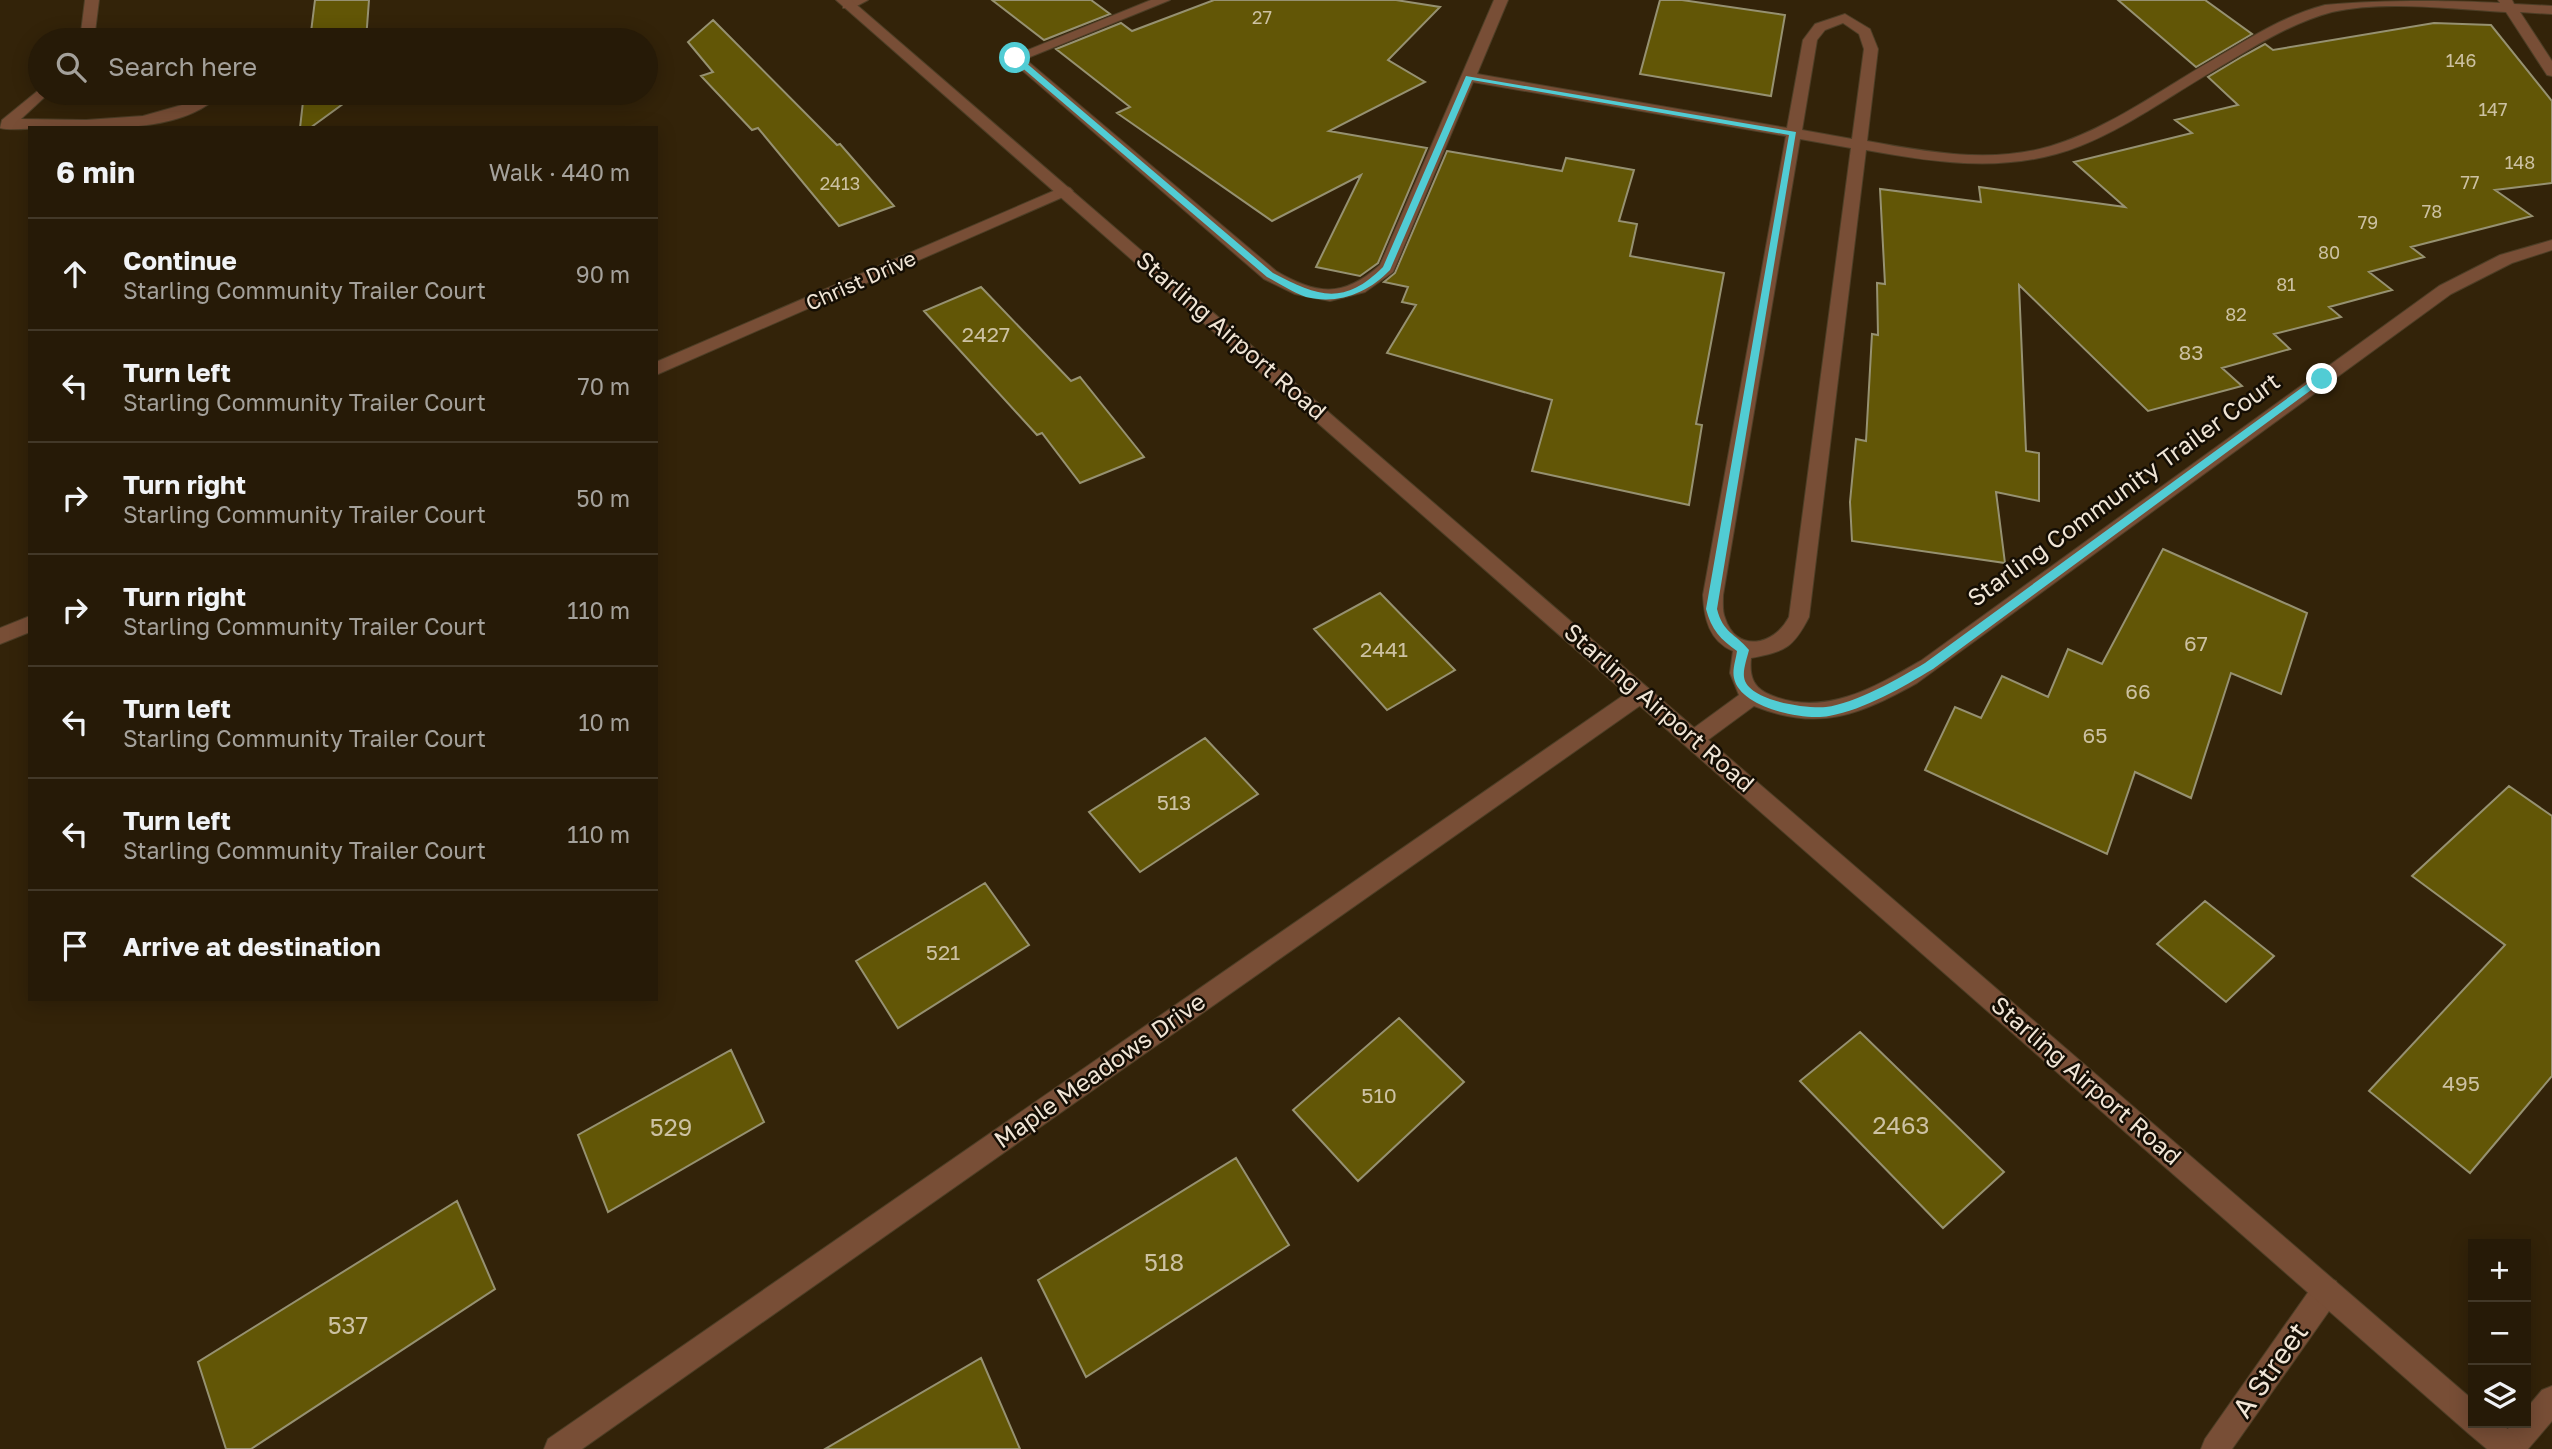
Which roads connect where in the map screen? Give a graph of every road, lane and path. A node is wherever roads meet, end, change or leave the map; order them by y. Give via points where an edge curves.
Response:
1 (92, 0) edge
2 (1163, 0) edge
3 (1501, 0) edge
4 (851, 2) edge
5 (2508, 4) edge
6 (2552, 10) edge
7 (88, 28) edge
8 (2552, 72) edge
9 (1469, 77) junction
10 (28, 105) edge
11 (195, 105) edge
12 (3, 126) edge
13 (1793, 134) junction
14 (1859, 145) junction
15 (1065, 191) junction
16 (2552, 245) edge
17 (658, 368) edge
18 (28, 625) edge
19 (0, 636) edge
20 (1743, 650) junction
21 (1641, 694) junction
22 (1753, 696) junction
23 (1694, 739) junction
24 (2326, 1291) junction
25 (2552, 1400) edge
26 (2468, 1414) edge
27 (2484, 1428) edge
28 (558, 1449) edge
29 (2215, 1449) edge
30 (2509, 1449) edge

1 - 7 street
2 - 9 street via 1015,58 1254,262 1307,294 1331,297 1355,292 1387,268
3 - 9 street
4 - 15 street, Starling Airport Road
5 - 6 street
5 - 8 street
5 - 14 street via 2377,2 2327,9 2280,26 2093,135 2038,156 1985,161
9 - 13 street
10 - 12 street
11 - 12 street via 175,114 134,121
13 - 14 street
13 - 14 street via 1810,40 1820,27 1847,13 1865,32 1871,49
13 - 20 street via 1711,609 1715,623
14 - 20 street via 1799,617 1784,641 1760,650
15 - 17 street, Christ Drive
15 - 21 street, Starling Airport Road
16 - 22 street, Starling Community Trailer Court via 2506,259 2445,290 1929,666 1891,689 1827,712 1781,708
18 - 19 street
20 - 22 street via 1739,676
21 - 23 street, Starling Airport Road
21 - 28 street, Maple Meadows Drive
22 - 23 street
23 - 24 street, Starling Airport Road
24 - 26 street, Starling Airport Road
24 - 29 street, A Street
25 - 30 street
27 - 30 street

